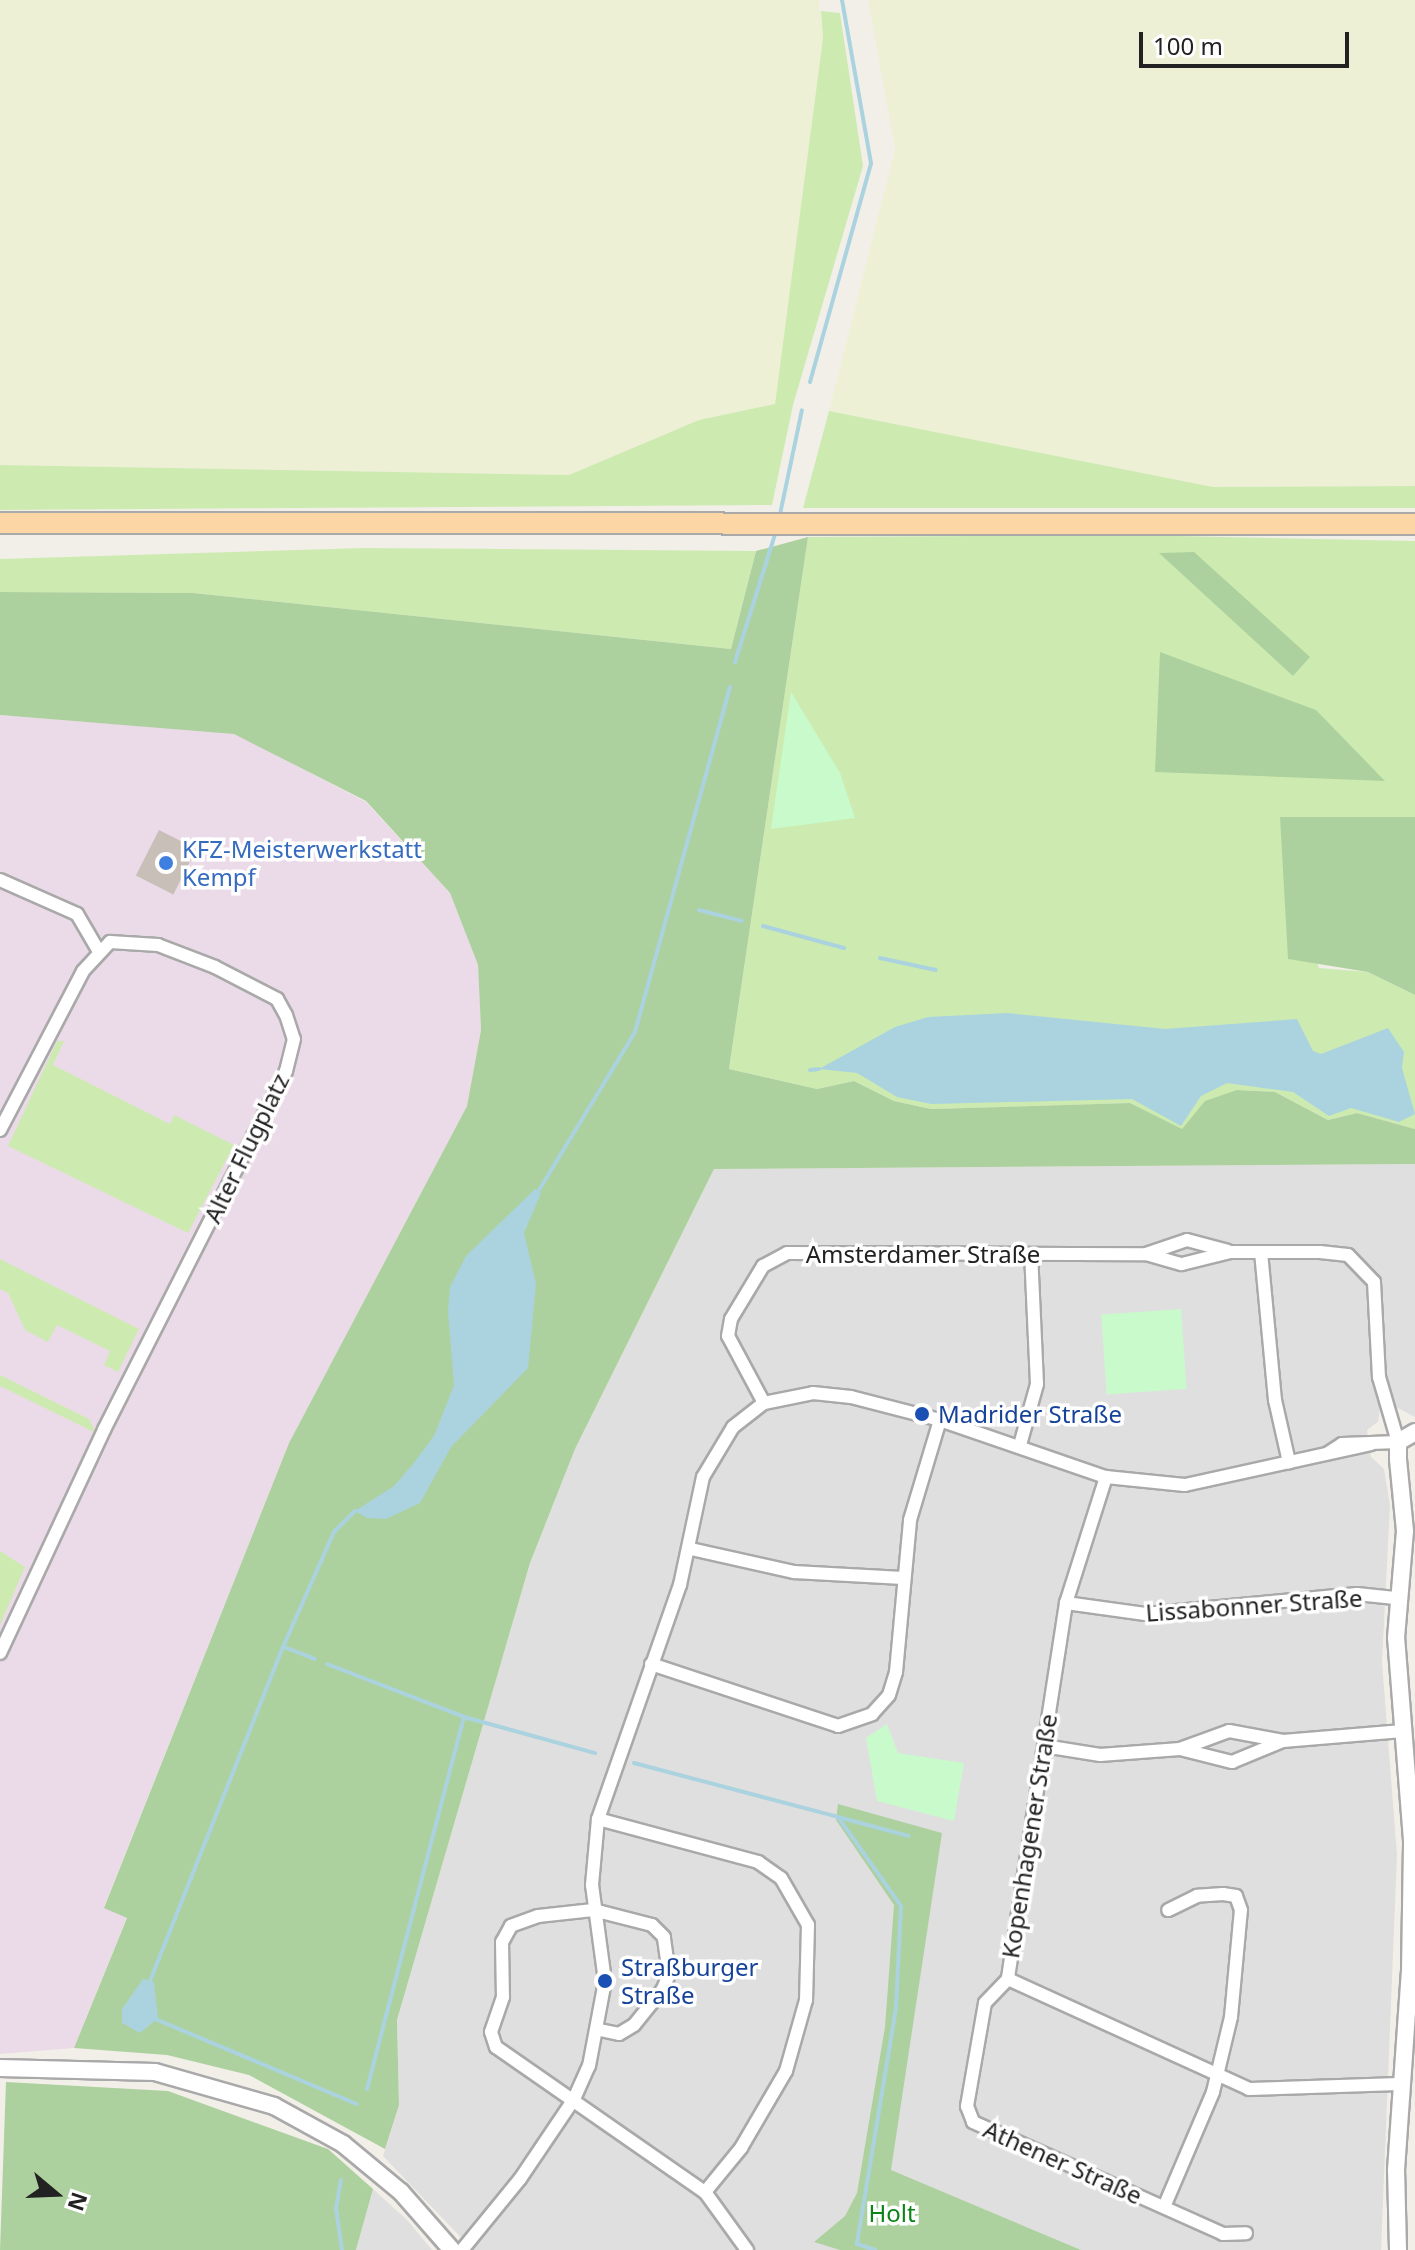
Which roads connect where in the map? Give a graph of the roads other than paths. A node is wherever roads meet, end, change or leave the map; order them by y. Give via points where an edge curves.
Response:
1 (0, 523) edge
2 (1327, 524) junction
3 (1415, 524) edge
4 (1415, 534) edge
5 (0, 880) edge
6 (98, 950) junction
7 (0, 1130) edge
8 (1230, 1252) junction
9 (1261, 1252) junction
10 (1031, 1254) junction
11 (1146, 1254) junction
12 (764, 1403) junction
13 (940, 1420) junction
14 (1415, 1432) edge
15 (1398, 1442) junction
16 (1020, 1445) junction
17 (1289, 1462) junction
18 (1106, 1477) junction
19 (691, 1549) junction
20 (903, 1578) junction
21 (1395, 1598) junction
22 (1066, 1603) junction
23 (0, 1653) edge
24 (651, 1664) junction
25 (1403, 1731) junction
26 (1283, 1741) junction
27 (1044, 1746) junction
28 (1180, 1749) junction
29 (598, 1819) junction
30 (593, 1910) junction
31 (1168, 1910) dead end
32 (1008, 1979) junction
33 (600, 2030) junction
34 (0, 2068) edge
35 (1216, 2075) junction
36 (1400, 2084) junction
37 (574, 2099) junction
38 (705, 2192) junction
39 (1164, 2207) junction
40 (1246, 2233) dead end
41 (452, 2250) edge
42 (462, 2250) edge
43 (747, 2250) edge
44 (1398, 2250) edge

1 - 2 main road
2 - 3 main road
2 - 4 main road via 1348,534
5 - 6 street via 77,914
6 - 7 street
6 - 23 street, Alter Flugplatz via 110,942 146,943 215,967 277,999 294,1039 286,1071
8 - 9 street, Amsterdamer Straße
8 - 11 street, Amsterdamer Straße via 1182,1264
8 - 11 street, Amsterdamer Straße via 1187,1240
9 - 15 street, Amsterdamer Straße via 1348,1255 1365,1268 1378,1301 1386,1416
9 - 17 street via 1275,1400
10 - 11 street, Amsterdamer Straße
10 - 12 street, Amsterdamer Straße via 773,1258 731,1319 728,1336
10 - 16 street via 1037,1384
12 - 13 street via 813,1393
12 - 19 street via 733,1427 711,1457
13 - 16 street
13 - 20 street via 910,1520
14 - 15 street
15 - 17 street
15 - 21 street via 1405,1531
16 - 18 street
17 - 18 street via 1185,1485
18 - 22 street, Kopenhagener Straße
19 - 20 street via 794,1572
19 - 24 street
20 - 24 street via 889,1695 855,1723 807,1718
21 - 22 street, Lissabonner Straße via 1357,1594 1145,1614
21 - 25 street
22 - 27 street, Kopenhagener Straße
24 - 29 street
25 - 26 street
25 - 36 street via 1412,1882
26 - 28 street via 1229,1731
26 - 28 street via 1232,1762
27 - 28 street via 1100,1755
27 - 32 street, Kopenhagener Straße
29 - 30 street
29 - 38 street via 758,1862 781,1878 808,1925 806,2000 786,2071 741,2148
30 - 33 street via 605,1981
30 - 33 street via 652,1925 664,1937 669,1974 634,2025 619,2034
30 - 37 street via 538,1916 511,1926 502,1942 503,1997 491,2032 496,2047 532,2077
31 - 35 street, Athener Straße via 1197,1896 1223,1894 1236,1896 1241,1910 1231,2017
32 - 35 street, Kopenhagener Straße
32 - 39 street, Athener Straße via 985,2003 967,2106 973,2122
33 - 37 street
34 - 41 street via 155,2072 274,2106 343,2144 401,2192
35 - 36 street, Kopenhagener Straße via 1249,2089
35 - 39 street, Athener Straße
36 - 44 street
37 - 38 street
37 - 42 street via 490,2222
38 - 43 street
39 - 40 street, Athener Straße via 1223,2234

